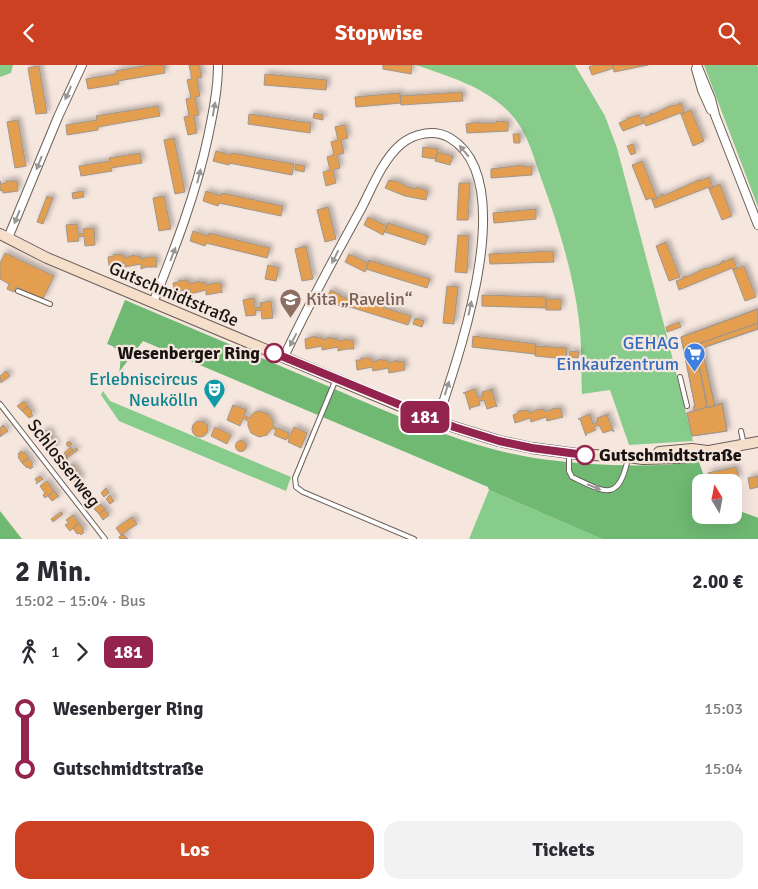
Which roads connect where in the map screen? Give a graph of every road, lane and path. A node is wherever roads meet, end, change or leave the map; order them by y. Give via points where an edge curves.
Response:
1 (82, 65) edge
2 (218, 65) edge
3 (697, 65) edge
4 (758, 225) edge
5 (4, 236) edge
6 (18, 291) dead end
7 (153, 303) junction
8 (50, 305) dead end
9 (284, 357) junction
10 (680, 377) dead end
11 (336, 379) junction
12 (0, 404) edge
13 (687, 406) dead end
14 (437, 421) junction
15 (741, 431) dead end
16 (758, 442) edge
17 (744, 445) junction
18 (569, 453) junction
19 (628, 457) junction
20 (106, 539) edge
21 (414, 539) edge

1 -> 5 street
7 -> 2 street via 198,182 214,105
3 - 4 street via 702,90
5 - 7 street, Gutschmidtstraße
6 - 8 lane
7 - 9 street, Gutschmidtstraße
9 - 11 street, Gutschmidtstraße
14 -> 9 street via 467,324 479,261 482,218 481,187 473,164 463,149 446,136 434,133 417,135 390,157
10 - 13 lane
11 - 14 street, Gutschmidtstraße
11 - 21 lane via 295,479 295,486
12 - 20 lane, Schlosserweg
14 - 18 street, Gutschmidtstraße via 499,441
15 - 17 lane
16 - 17 street, Gutschmidtstraße
17 - 19 street, Gutschmidtstraße via 679,458
18 - 19 street, Gutschmidtstraße
18 -> 19 lane via 572,477 604,491 610,491 619,484

